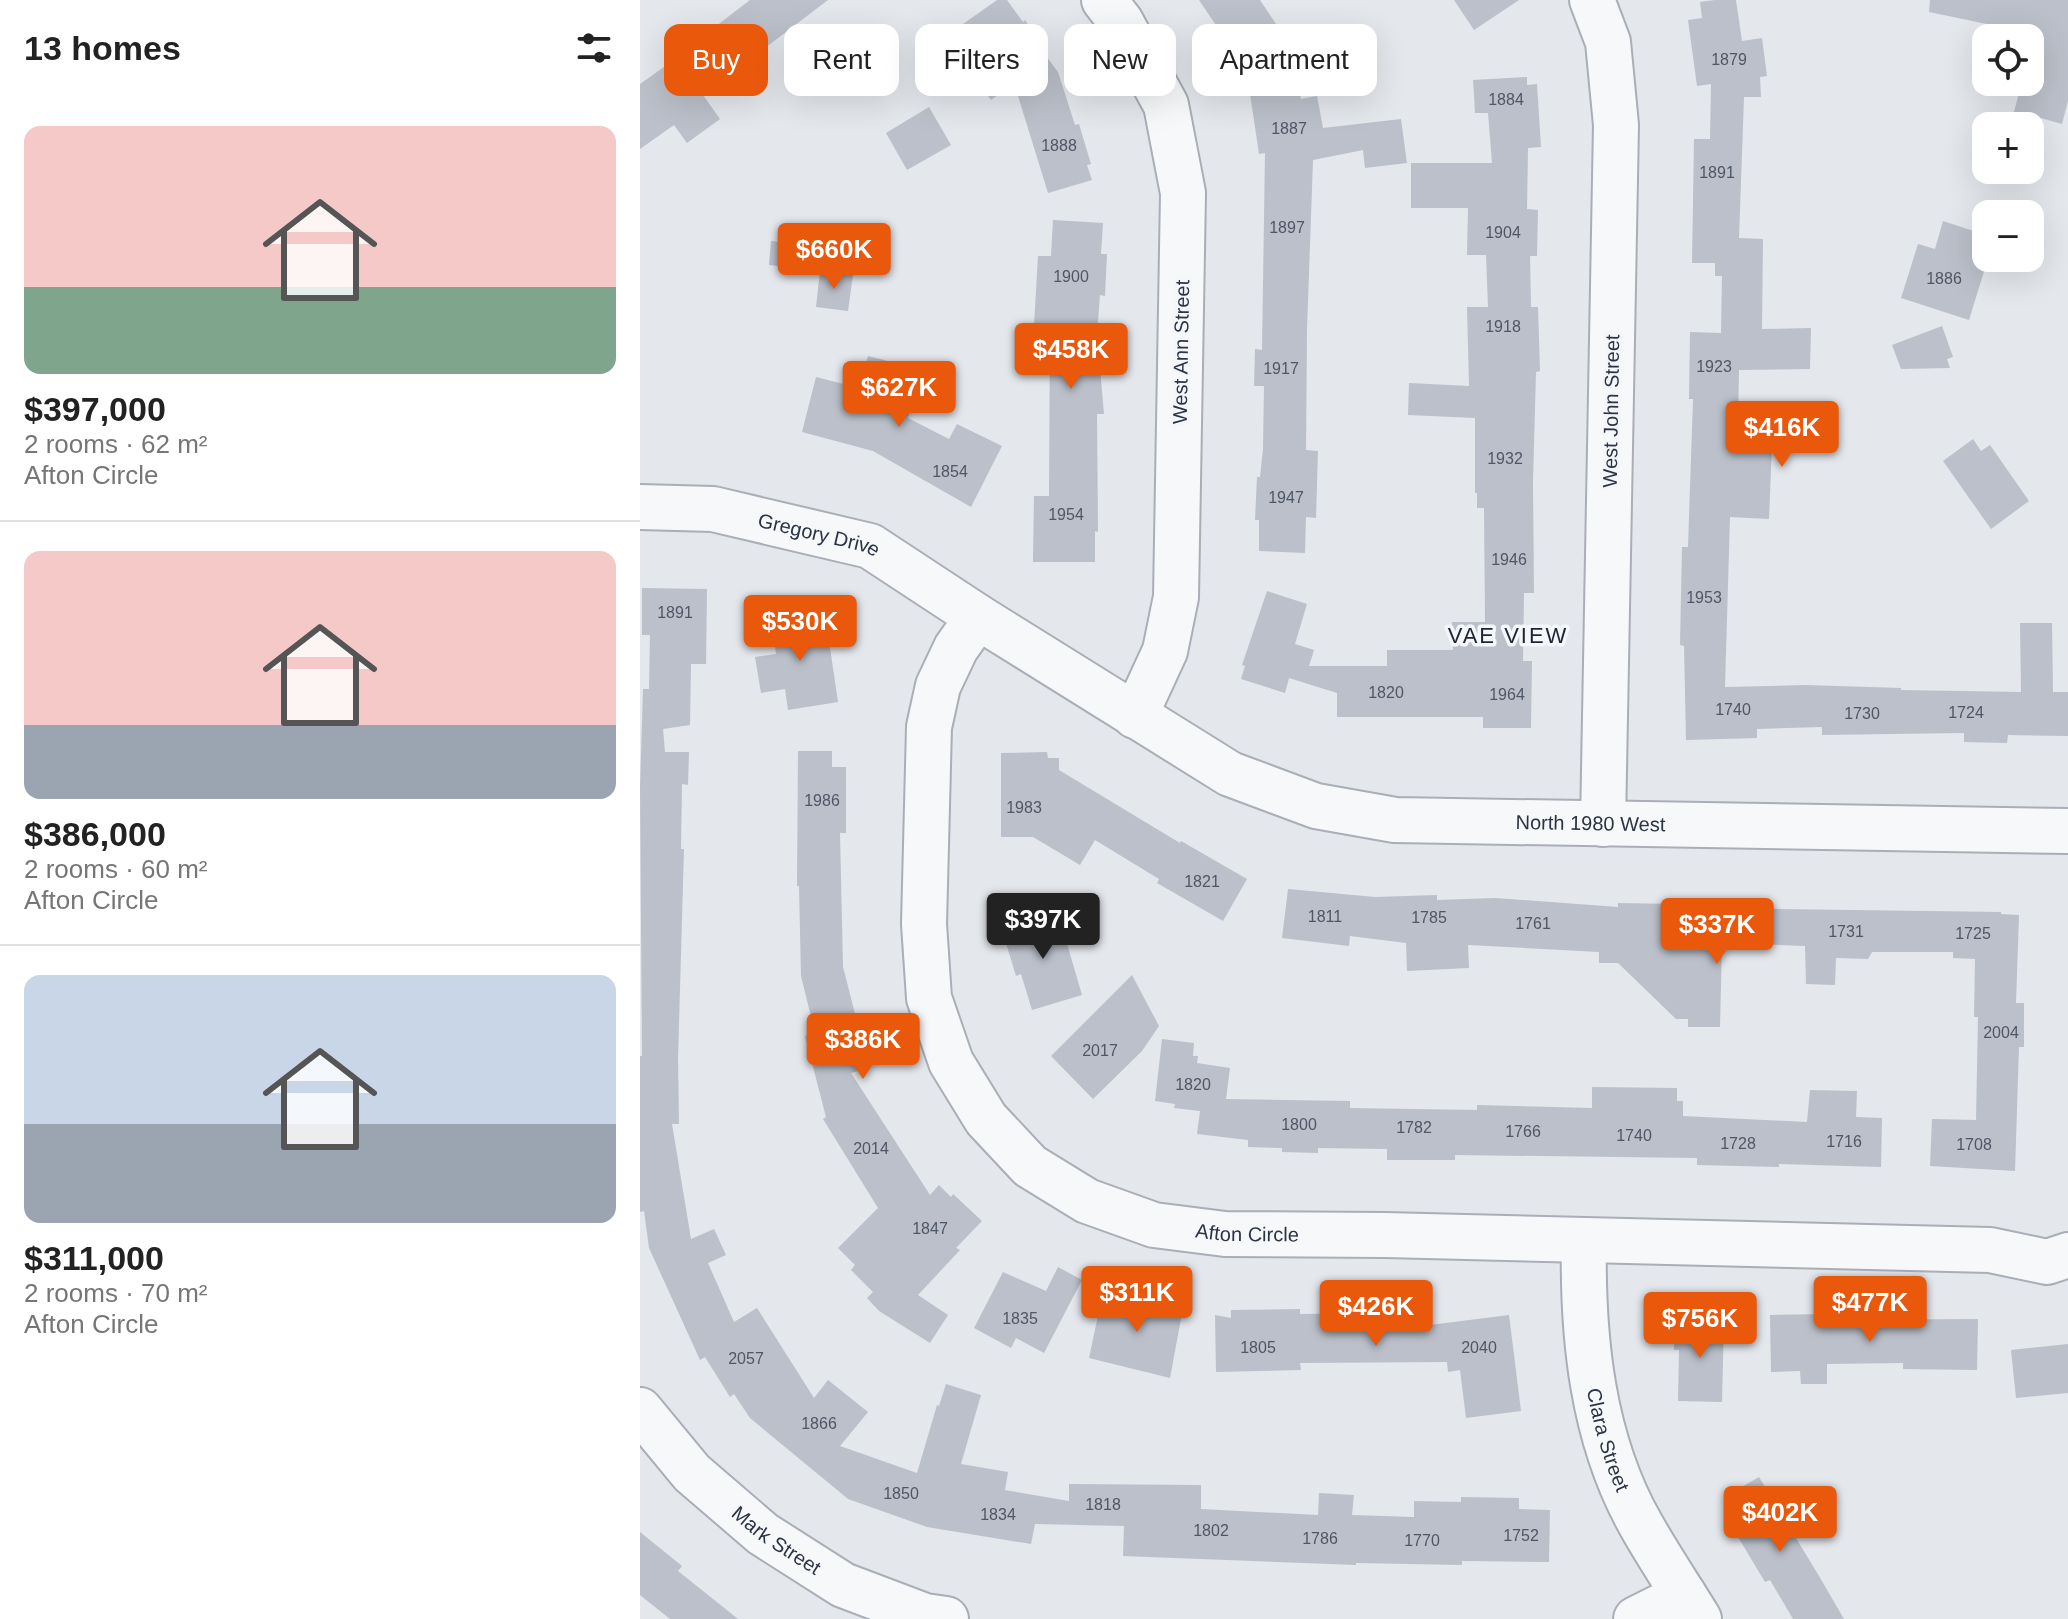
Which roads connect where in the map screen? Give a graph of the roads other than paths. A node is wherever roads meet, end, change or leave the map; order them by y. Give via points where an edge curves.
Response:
1 (1104, 0) edge
2 (1592, 0) edge
3 (640, 507) edge
4 (978, 617) junction
5 (1135, 716) junction
6 (1603, 824) junction
7 (2068, 831) edge
8 (1584, 1240) junction
9 (2068, 1255) edge
10 (640, 1410) edge
11 (1691, 1607) edge
12 (946, 1619) edge
13 (1636, 1619) edge

1 - 5 street, West Ann Street via 1166,105 1183,193 1176,597 1165,651
2 - 6 street, West John Street via 1608,42 1616,125
3 - 4 street, Gregory Drive via 713,509 870,546
4 - 5 street, Gregory Drive
4 - 8 street, Afton Circle via 938,686 929,727 924,924 929,998 951,1062 986,1119 1030,1166 1087,1201 1154,1225 1225,1234
5 - 6 street, North 1980 West via 1230,774 1316,806 1395,820
6 - 7 street, North 1980 West
8 - 9 street, Afton Circle via 1990,1250 2047,1262
8 - 11 street, Clara Street via 1587,1356 1607,1446 1639,1523
10 - 12 street, Mark Street via 692,1473 763,1534 843,1585
11 - 13 street

